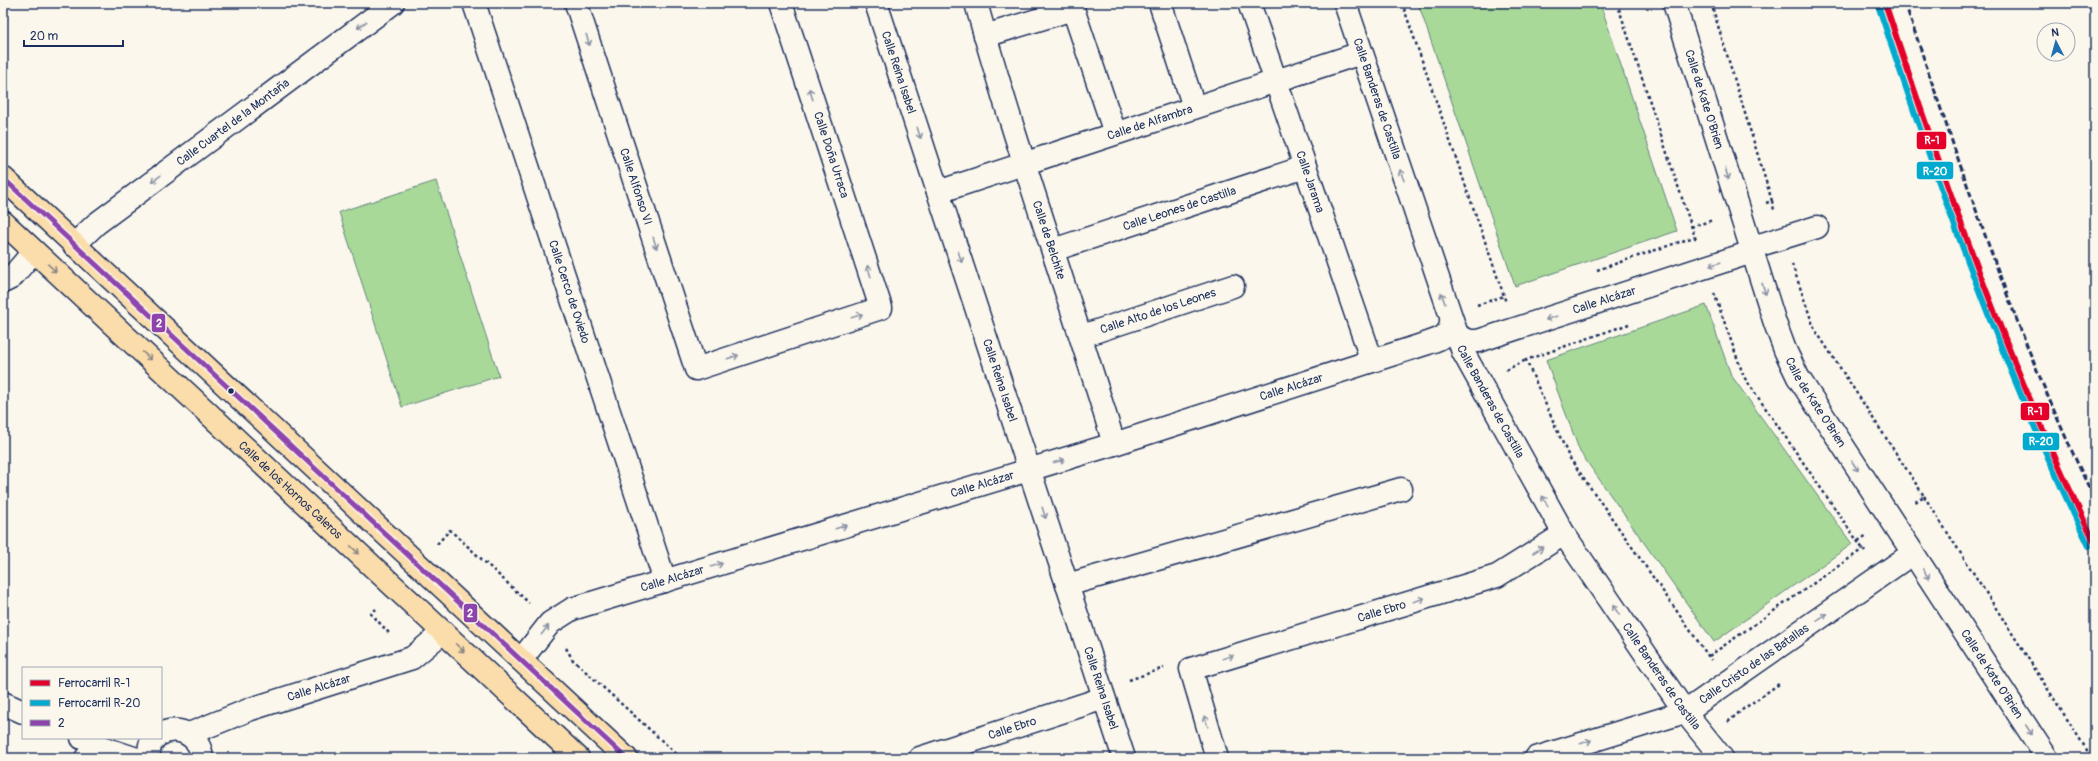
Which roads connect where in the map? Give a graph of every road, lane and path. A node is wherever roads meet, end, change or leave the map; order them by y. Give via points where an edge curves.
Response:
1 (394, 3) edge
2 (474, 3) edge
3 (576, 3) edge
4 (780, 3) edge
5 (876, 3) edge
6 (976, 3) edge
7 (1160, 3) edge
8 (1249, 3) edge
9 (1345, 3) edge
10 (1402, 3) edge
11 (1617, 3) edge
12 (1674, 3) edge
13 (1711, 3) edge
14 (1072, 6) edge
15 (985, 36) junction
16 (1361, 52) junction
17 (1276, 81) junction
18 (1194, 108) junction
19 (1115, 133) junction
20 (1024, 163) junction
21 (1306, 167) junction
22 (3, 178) edge
23 (938, 192) junction
24 (1772, 201) junction
25 (1759, 205) dead end
26 (1720, 218) dead end
27 (3, 222) edge
28 (1817, 227) dead end
29 (1691, 228) junction
30 (1694, 236) junction
31 (1783, 238) junction
32 (1697, 244) dead end
33 (74, 245) junction
34 (1053, 250) junction
35 (1751, 250) junction
36 (34, 251) junction
37 (1596, 270) dead end
38 (3, 282) edge
39 (1233, 286) dead end
40 (1712, 288) dead end
41 (1715, 294) junction
42 (1504, 296) dead end
43 (1707, 297) dead end
44 (1513, 299) dead end
45 (1506, 302) dead end
46 (881, 308) joint
47 (1632, 323) dead end
48 (1454, 328) junction
49 (1082, 336) junction
50 (1372, 361) junction
51 (1114, 444) junction
52 (1029, 469) junction
53 (1401, 489) dead end
54 (1924, 496) junction
55 (1913, 504) dead end
56 (1564, 534) junction
57 (1863, 549) junction
58 (1912, 553) junction
59 (1867, 555) dead end
60 (665, 581) junction
61 (1067, 585) junction
62 (443, 632) junction
63 (1709, 656) junction
64 (521, 660) junction
65 (1712, 663) dead end
66 (1190, 669) junction
67 (1103, 694) junction
68 (3, 703) edge
69 (22, 712) edge
70 (1685, 712) junction
71 (162, 734) edge
72 (189, 734) junction
73 (84, 739) edge
74 (154, 739) edge
75 (110, 750) junction
76 (86, 758) edge
77 (134, 758) edge
78 (148, 758) edge
79 (202, 758) edge
80 (578, 758) edge
81 (626, 758) edge
82 (920, 758) edge
83 (1124, 758) edge
84 (1217, 758) edge
85 (1536, 758) edge
86 (1722, 758) edge
87 (2047, 758) edge
88 (2092, 758) edge

1 -> 33 street, Calle Cuartel de la Montaña via 96,224
2 - 60 street, Calle Cerco de Oviedo
3 -> 46 street, Calle Alfonso VI via 696,369
46 -> 4 street, Calle Doña Urraca
5 -> 23 street, Calle Reina Isabel
6 - 15 street, Calle de Belchite
7 - 18 street
8 - 17 street, Calle Jarama
9 - 16 street, Calle Banderas de Castilla
10 - 42 path
11 - 29 path
12 -> 35 street, Calle de Kate O'Brien
13 - 24 path
14 - 15 street
14 - 19 street
15 - 20 street, Calle de Belchite
16 - 17 street, Calle de Alfambra
48 -> 16 street, Calle Banderas de Castilla
17 - 18 street, Calle de Alfambra
17 - 21 street, Calle Jarama
18 - 19 street, Calle de Alfambra
19 - 20 street, Calle de Alfambra
20 - 23 street, Calle de Alfambra
20 - 34 street, Calle de Belchite
21 - 34 street, Calle Leones de Castilla
21 - 50 street, Calle Jarama
22 - 33 main road
23 -> 52 street, Calle Reina Isabel
24 - 25 path
24 - 31 path
26 - 29 path
27 - 36 main road, Calle de los Hornos Caleros
28 - 31 street, Calle Alcázar
29 - 30 path
30 - 32 path
30 - 37 path
31 - 35 street, Calle Alcázar
31 - 54 path via 1814,328
33 - 64 main road
34 - 49 street, Calle de Belchite
35 -> 48 street, Calle Alcázar via 1478,341 1470,341
35 -> 58 street, Calle de Kate O'Brien via 1785,350 1798,377
36 - 38 street via 11,278
36 -> 62 main road, Calle de los Hornos Caleros
39 - 49 street, Calle Alto de los Leones
40 - 41 path
41 - 43 path
41 - 57 path via 1744,377
44 - 45 path
47 - 63 path via 1526,360 1570,457
48 - 50 street, Calle Alcázar via 1442,338
56 -> 48 street, Calle Banderas de Castilla via 1462,352
49 - 51 street, Calle de Belchite
50 - 51 street, Calle Alcázar
52 -> 51 street, Calle Alcázar
60 -> 52 street, Calle Alcázar
52 -> 61 street, Calle Reina Isabel
53 - 61 street
54 - 55 path
54 - 88 path
66 -> 56 street, Calle Ebro via 1497,576
70 -> 56 street, Calle Banderas de Castilla
57 - 59 path
57 - 63 path
70 -> 58 street, Calle Cristo de las Batallas
58 -> 87 street, Calle de Kate O'Brien
64 -> 60 street, Calle Alcázar via 550,623 572,609
61 - 67 street, Calle Reina Isabel
62 - 72 street, Calle Alcázar via 412,658 251,709
62 -> 80 main road, Calle de los Hornos Caleros
63 - 65 path
64 - 81 main road
66 - 67 path via 1181,662
84 -> 66 street
67 - 82 street, Calle Ebro
67 - 83 street, Calle Reina Isabel
68 - 69 street
85 -> 70 street, Calle Cristo de las Batallas
70 - 86 street, Calle Banderas de Castilla
71 - 72 street via 172,730
72 - 79 street via 200,748
73 - 75 street
74 - 78 street via 150,744
75 - 76 street
75 - 77 street

